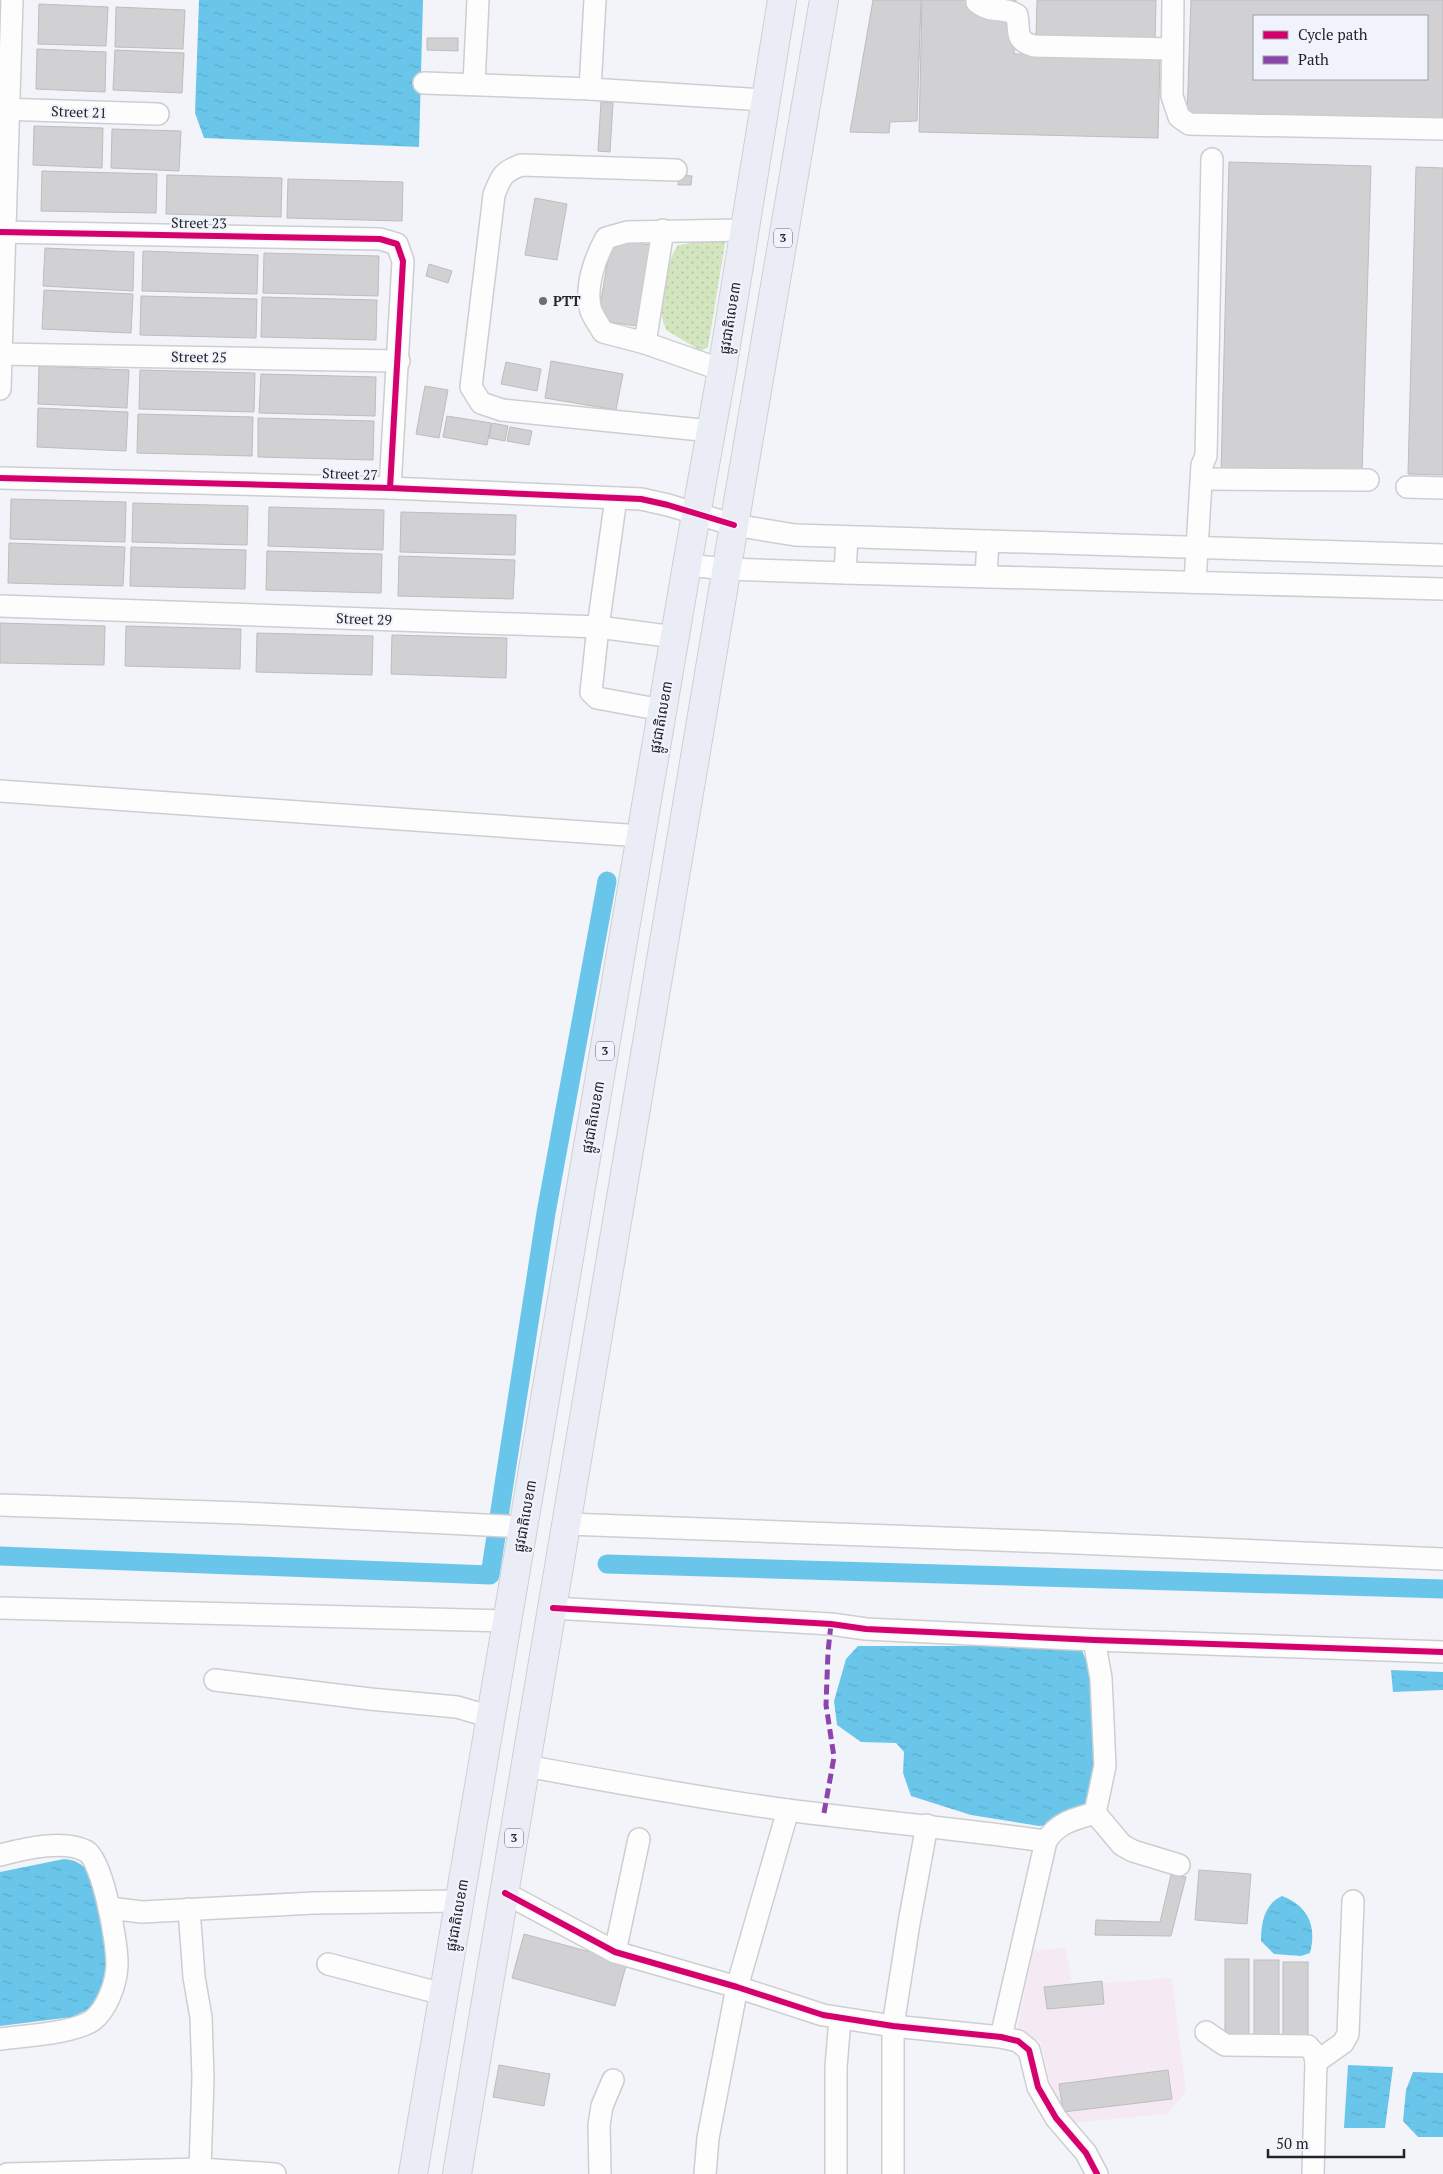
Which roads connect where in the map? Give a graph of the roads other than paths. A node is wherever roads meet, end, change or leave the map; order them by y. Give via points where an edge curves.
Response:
1 (12, 0) edge
2 (478, 0) edge
3 (595, 0) edge
4 (782, 0) edge
5 (824, 0) edge
6 (977, 0) edge
7 (1173, 0) edge
8 (1172, 49) junction
9 (424, 83) dead end
10 (474, 84) junction
11 (590, 89) junction
12 (765, 100) junction
13 (4, 109) edge
14 (158, 114) dead end
15 (1443, 129) edge
16 (1212, 159) dead end
17 (676, 170) dead end
18 (663, 230) junction
19 (744, 230) junction
20 (3, 232) edge
21 (645, 343) junction
22 (1, 354) edge
23 (399, 361) junction
24 (722, 370) junction
25 (0, 389) edge
26 (711, 431) junction
27 (0, 478) edge
28 (1202, 479) junction
29 (1368, 480) dead end
30 (1408, 487) dead end
31 (390, 488) junction
32 (1443, 488) edge
33 (616, 498) junction
34 (697, 514) junction
35 (734, 525) junction
36 (848, 537) junction
37 (988, 541) junction
38 (1198, 547) junction
39 (1387, 553) junction
40 (1443, 555) edge
41 (687, 565) junction
42 (727, 569) junction
43 (845, 573) junction
44 (986, 577) junction
45 (1195, 582) junction
46 (1386, 587) junction
47 (1443, 589) edge
48 (0, 606) edge
49 (598, 627) junction
50 (675, 636) junction
51 (662, 710) junction
52 (0, 791) edge
53 (641, 836) junction
54 (0, 1505) edge
55 (522, 1532) junction
56 (566, 1532) junction
57 (1443, 1559) edge
58 (554, 1604) junction
59 (0, 1608) edge
60 (509, 1611) junction
61 (1094, 1640) junction
62 (1443, 1652) edge
63 (215, 1680) dead end
64 (491, 1717) junction
65 (526, 1766) junction
66 (788, 1810) junction
67 (1095, 1813) junction
68 (927, 1825) junction
69 (639, 1839) dead end
70 (1046, 1841) junction
71 (0, 1855) edge
72 (1179, 1865) dead end
73 (505, 1893) junction
74 (460, 1900) junction
75 (1353, 1901) dead end
76 (109, 1908) junction
77 (189, 1909) junction
78 (615, 1952) junction
79 (328, 1964) dead end
80 (737, 1987) junction
81 (444, 1994) junction
82 (840, 2019) junction
83 (893, 2026) junction
84 (1206, 2032) dead end
85 (1001, 2037) junction
86 (0, 2039) edge
87 (1316, 2062) junction
88 (614, 2080) dead end
89 (200, 2169) junction
90 (7, 2174) edge
91 (275, 2174) edge
92 (413, 2174) edge
93 (457, 2174) edge
94 (600, 2174) edge
95 (705, 2174) edge
96 (836, 2174) edge
97 (893, 2174) edge
98 (1097, 2174) edge
99 (1313, 2174) edge

1 - 13 street
2 - 10 street
3 - 11 street
4 - 12 highway, ផ្លូវជាតិលេខ៣ / 3
5 - 35 highway, 3
6 - 8 street via 985,9 1012,11 1017,15 1019,37 1024,43 1034,46
7 - 8 street
8 - 15 street via 1172,96 1179,117 1189,124
9 - 10 street
10 - 11 street
11 - 12 street
12 - 19 highway, ផ្លូវជាតិលេខ៣ / 3
13 - 14 street, Street 21
13 - 20 street
16 - 28 street via 1206,456
17 - 26 street via 521,165 506,171 499,179 494,194 471,387 481,404 502,410
18 - 19 street
18 - 21 street
18 - 21 street via 627,232 606,238 596,256 590,286 591,310 603,332
19 - 24 highway, ផ្លូវជាតិលេខ៣ / 3
20 - 22 street
20 - 23 street, Street 23 via 380,239 397,244 403,261
21 - 24 street
22 - 23 street, Street 25
22 - 25 street
23 - 31 street
24 - 26 highway, ផ្លូវជាតិលេខ៣ / 3
26 - 34 highway, ផ្លូវជាតិលេខ៣ / 3
27 - 31 street, Street 27
28 - 29 street
28 - 38 street
30 - 32 street
31 - 33 street, Street 27
33 - 34 street, Street 27 via 641,499
33 - 49 street
34 - 35 street, Street 27
34 - 41 highway, ផ្លូវជាតិលេខ៣ / 3
35 - 36 street, Street 27 via 795,535
35 - 42 highway, 3
36 - 37 street, Street 27
36 - 43 street
37 - 38 street, Street 27
37 - 44 street
38 - 39 street, Street 27
38 - 45 street
39 - 40 street, Street 27
39 - 46 street
41 - 42 street
41 - 50 highway, ផ្លូវជាតិលេខ៣ / 3
42 - 43 street
42 - 56 highway, 3
43 - 44 street
44 - 45 street
45 - 46 street
46 - 47 street
48 - 49 street, Street 29
49 - 50 street, Street 29
49 - 51 street via 591,692 597,698
50 - 51 highway, ផ្លូវជាតិលេខ៣ / 3
51 - 53 highway, ផ្លូវជាតិលេខ៣ / 3
52 - 53 street
53 - 55 highway, ផ្លូវជាតិលេខ៣ / 3
54 - 55 street via 243,1513
55 - 60 highway, ផ្លូវជាតិលេខ៣ / 3
56 - 57 street via 1053,1542
56 - 58 highway, 3
58 - 61 street via 831,1624 866,1630
58 - 65 highway, 3
59 - 60 street
60 - 64 highway, ផ្លូវជាតិលេខ៣ / 3
61 - 62 street
61 - 67 street via 1101,1678 1106,1766
63 - 64 street via 457,1707
64 - 74 highway, ផ្លូវជាតិលេខ៣ / 3
65 - 66 street via 658,1791
65 - 73 highway, 3
66 - 68 street
66 - 80 street
67 - 70 street via 1064,1823 1052,1831
67 - 72 street via 1132,1851
68 - 70 street
68 - 83 street
69 - 78 street
70 - 85 street
71 - 76 street via 26,1848 61,1845 88,1851 95,1859
73 - 78 street
73 - 93 highway, 3
74 - 77 street
74 - 81 highway, ផ្លូវជាតិលេខ៣ / 3
75 - 87 street via 1348,2034 1343,2043
76 - 77 street via 142,1912
76 - 86 street via 117,1967 115,1982 102,2012 78,2028
77 - 89 street via 194,1977 201,2017
78 - 80 street
79 - 81 street
80 - 82 street
80 - 95 street via 708,2138
81 - 92 highway, ផ្លូវជាតិលេខ៣ / 3
82 - 83 street
82 - 96 street via 836,2066
83 - 85 street
83 - 97 street
84 - 87 street via 1225,2045 1308,2046 1314,2052
85 - 98 street via 1018,2041 1029,2050 1038,2087 1056,2118 1086,2154
87 - 99 street
88 - 94 street via 602,2106 598,2125
89 - 90 street
89 - 91 street

